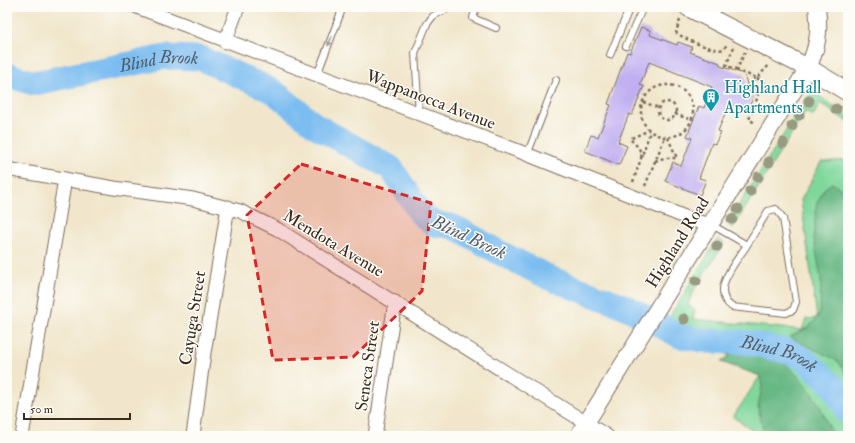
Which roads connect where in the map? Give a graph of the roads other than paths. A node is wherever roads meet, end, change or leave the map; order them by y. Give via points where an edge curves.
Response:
1 (136, 7) edge
2 (238, 7) edge
3 (343, 7) edge
4 (476, 7) edge
5 (630, 7) edge
6 (643, 7) edge
7 (688, 7) edge
8 (817, 7) edge
9 (448, 9) edge
10 (716, 13) edge
11 (496, 28) dead end
12 (225, 42) junction
13 (626, 46) dead end
14 (610, 55) dead end
15 (808, 68) junction
16 (316, 75) junction
17 (556, 80) dead end
18 (848, 92) edge
19 (419, 114) junction
20 (527, 155) junction
21 (7, 169) edge
22 (65, 179) junction
23 (228, 207) junction
24 (712, 224) junction
25 (747, 244) junction
26 (395, 302) junction
27 (582, 430) edge
28 (22, 436) edge
29 (193, 436) edge
30 (375, 436) edge
31 (607, 436) edge

1 - 12 street, Wappanocca Avenue
2 - 12 street
3 -> 16 lane
4 - 11 lane via 473,18
5 - 14 lane
6 - 13 lane
7 - 10 main road
8 - 15 street, Highland Road via 819,37
9 - 19 lane via 433,16 427,24 414,58
10 - 15 main road
12 - 16 street, Wappanocca Avenue
15 - 18 main road
15 - 24 street, Highland Road
16 - 19 street, Wappanocca Avenue
17 - 20 lane
19 - 20 street, Wappanocca Avenue
20 - 24 street, Wappanocca Avenue via 695,221
21 - 22 street, Mendota Avenue
22 - 23 street, Mendota Avenue
22 - 28 street
23 - 26 street, Mendota Avenue via 277,229
23 - 29 street, Cayuga Street
24 - 25 lane
24 - 27 street, Highland Road
25 - 25 lane via 725,280 722,293 725,302 732,307 786,313 793,310 796,302 783,218 776,209 768,212
26 - 27 street, Mendota Avenue
26 - 30 street, Seneca Street
27 - 31 street, Mendota Avenue

